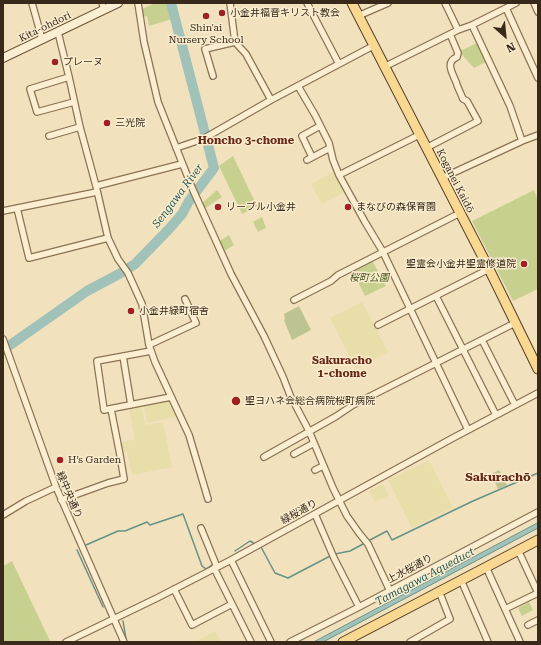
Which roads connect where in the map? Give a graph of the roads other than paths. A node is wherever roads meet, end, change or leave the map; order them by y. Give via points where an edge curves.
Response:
1 (32, 3) edge
2 (118, 3) edge
3 (138, 3) edge
4 (230, 3) edge
5 (315, 3) edge
6 (352, 3) edge
7 (388, 3) edge
8 (445, 3) edge
9 (516, 3) edge
10 (534, 3) edge
11 (308, 4) edge
12 (103, 6) edge
13 (506, 8) junction
14 (538, 12) edge
15 (358, 16) junction
16 (472, 24) junction
17 (458, 30) junction
18 (58, 32) junction
19 (450, 34) junction
20 (42, 40) junction
21 (235, 42) junction
22 (373, 46) junction
23 (4, 56) edge
24 (339, 64) junction
25 (384, 67) junction
26 (213, 76) dead end
27 (69, 77) junction
28 (538, 78) edge
29 (298, 86) junction
30 (271, 100) junction
31 (74, 102) junction
32 (320, 126) junction
33 (80, 127) junction
34 (419, 135) junction
35 (538, 135) edge
36 (50, 136) dead end
37 (522, 141) junction
38 (176, 148) junction
39 (330, 148) junction
40 (426, 148) junction
41 (182, 164) junction
42 (339, 175) junction
43 (442, 178) junction
44 (96, 189) junction
45 (17, 208) junction
46 (3, 211) edge
47 (460, 213) junction
48 (108, 238) junction
49 (383, 252) junction
50 (489, 269) junction
51 (436, 296) junction
52 (185, 300) dead end
53 (294, 300) dead end
54 (411, 308) junction
55 (381, 322) dead end
56 (515, 323) junction
57 (482, 340) junction
58 (4, 341) edge
59 (150, 348) junction
60 (464, 349) junction
61 (123, 356) junction
62 (536, 359) edge
63 (436, 363) junction
64 (538, 369) edge
65 (538, 393) edge
66 (171, 397) junction
67 (131, 405) junction
68 (515, 405) junction
69 (111, 410) junction
70 (496, 415) junction
71 (468, 430) junction
72 (309, 431) junction
73 (314, 443) junction
74 (294, 454) dead end
75 (264, 457) dead end
76 (323, 466) junction
77 (315, 470) dead end
78 (56, 487) junction
79 (208, 499) dead end
80 (61, 500) junction
81 (339, 501) junction
82 (538, 512) edge
83 (315, 514) junction
84 (3, 515) edge
85 (201, 528) dead end
86 (538, 540) edge
87 (518, 550) junction
88 (231, 560) junction
89 (216, 567) junction
90 (486, 567) junction
91 (461, 580) junction
92 (174, 589) junction
93 (390, 591) junction
94 (439, 591) junction
95 (538, 593) edge
96 (232, 604) junction
97 (359, 607) junction
98 (505, 609) junction
99 (114, 619) junction
100 (538, 620) edge
101 (528, 625) dead end
102 (66, 642) edge
103 (124, 642) edge
104 (251, 642) edge
105 (272, 642) edge
106 (290, 642) edge
107 (343, 642) edge
108 (410, 642) edge
109 (488, 642) edge
110 (520, 642) edge

1 - 20 street
2 - 12 street, Kita-ohdori
3 - 38 street via 158,102
4 - 21 street
5 - 11 street
6 - 15 main road, Koganei Kaidō
7 - 15 street
8 - 17 street
9 - 13 street
10 - 14 street
11 - 24 street
12 - 18 street, Kita-ohdori
13 - 16 street
13 - 28 street
15 - 22 main road, Koganei Kaidō
16 - 17 street
16 - 37 street via 510,106
17 - 19 street
18 - 20 street, Kita-ohdori
18 - 27 street
19 - 25 street
19 - 40 street via 458,53 451,61 450,68 458,89 478,121
20 - 23 street, Kita-ohdori
21 - 26 street via 205,50
21 - 30 street via 246,54
22 - 24 street
22 - 25 main road, Koganei Kaidō
24 - 29 street
25 - 34 main road, Koganei Kaidō
27 - 31 street
27 - 31 street via 30,89 36,112
29 - 30 street
29 - 32 street
30 - 38 street via 203,139
31 - 33 street
32 - 39 street
32 - 39 street via 302,136 309,158
33 - 36 street
33 - 44 street
34 - 40 main road, Koganei Kaidō
34 - 42 street
35 - 37 street
37 - 43 street
38 - 41 street
39 - 42 street
40 - 43 main road, Koganei Kaidō
41 - 44 street
41 - 72 street via 231,274
42 - 49 street
43 - 47 main road, Koganei Kaidō
44 - 45 street
44 - 48 street
45 - 46 street
45 - 48 street via 29,258
47 - 49 street
47 - 50 main road, Koganei Kaidō
48 - 59 street via 142,304
49 - 53 street
49 - 54 street
50 - 51 street
50 - 56 main road, Koganei Kaidō
51 - 54 street
51 - 60 street
52 - 59 street via 196,323
54 - 55 street
54 - 63 street
56 - 57 street
56 - 62 main road, Koganei Kaidō
57 - 60 street
57 - 68 street
58 - 78 street, 緑中央通り
59 - 61 street
59 - 66 street
60 - 63 street
60 - 70 street
61 - 67 street
61 - 69 street via 97,361 104,410
62 - 64 main road, Koganei Kaidō
63 - 71 street
63 - 72 street via 353,405
65 - 68 street, 緑桜通り
66 - 67 street
66 - 79 street via 189,435
67 - 69 street
68 - 70 street, 緑桜通り
69 - 80 street via 124,478
70 - 71 street, 緑桜通り
71 - 81 street, 緑桜通り
72 - 73 street
72 - 75 street
73 - 74 street
73 - 76 street
76 - 77 street
76 - 81 street
78 - 80 street, 緑中央通り
78 - 84 street
80 - 99 street, 緑中央通り
81 - 83 street, 緑桜通り
81 - 93 street via 367,542
82 - 93 street, 上水桜通り
83 - 88 street, 緑桜通り
83 - 97 street
85 - 89 street
86 - 87 main road
87 - 90 main road
87 - 95 street
88 - 89 street, 緑桜通り
88 - 105 street
89 - 92 street, 緑桜通り
89 - 96 street
90 - 91 main road
90 - 98 street
91 - 94 main road
91 - 109 street
92 - 96 street via 192,625
92 - 99 street, 緑桜通り
93 - 97 street, 上水桜通り
94 - 107 main road
94 - 108 street via 450,619
95 - 98 street
96 - 104 street
97 - 106 street, 上水桜通り
98 - 110 street
99 - 102 street, 緑桜通り
99 - 103 street, 緑中央通り
100 - 101 street

